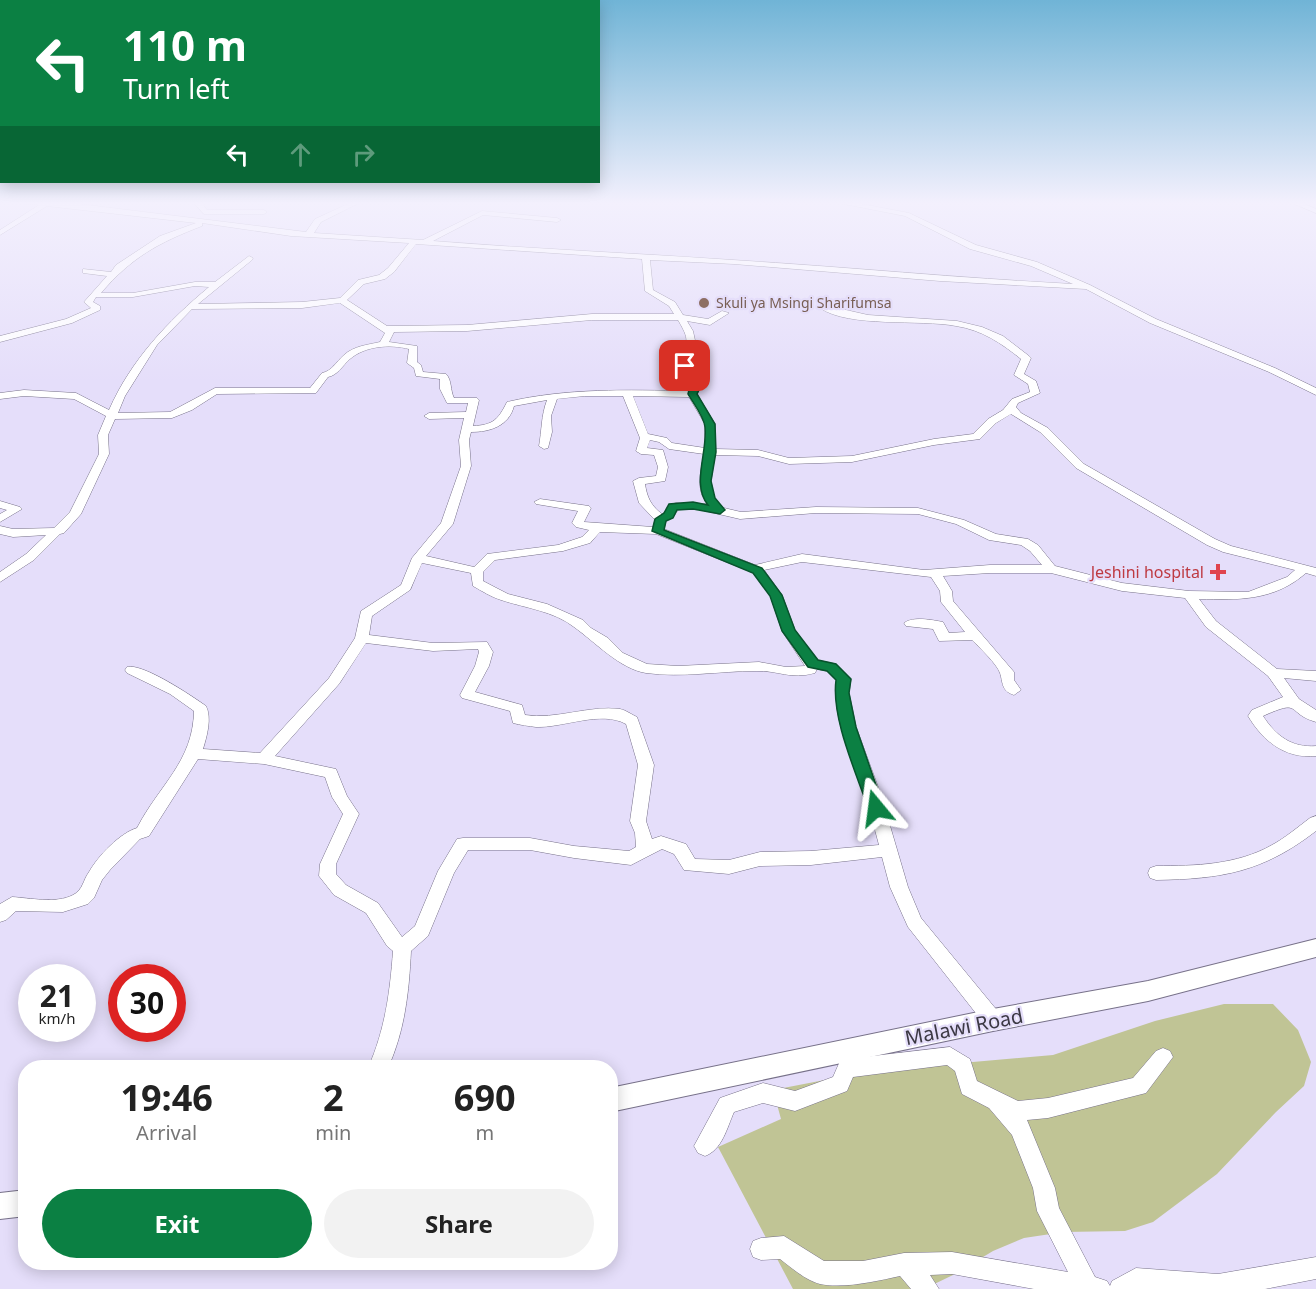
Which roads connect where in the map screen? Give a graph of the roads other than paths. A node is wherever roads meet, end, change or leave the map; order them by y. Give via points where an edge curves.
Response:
1 (128, 262) edge
2 (244, 262) edge
3 (398, 262) edge
4 (646, 262) edge
5 (736, 262) edge
6 (1027, 262) edge
7 (86, 272) dead end
8 (111, 274) junction
9 (219, 285) junction
10 (1087, 287) junction
11 (93, 295) junction
12 (342, 300) junction
13 (190, 307) junction
14 (824, 308) dead end
15 (725, 313) dead end
16 (680, 317) junction
17 (386, 329) junction
18 (0, 339) edge
19 (383, 345) junction
20 (1313, 390) edge
21 (627, 393) junction
22 (692, 394) junction
23 (0, 396) edge
24 (553, 396) junction
25 (1011, 408) junction
26 (470, 415) junction
27 (113, 416) junction
28 (429, 416) dead end
29 (467, 429) junction
30 (644, 436) junction
31 (544, 446) dead end
32 (710, 452) junction
33 (540, 502) dead end
34 (0, 504) edge
35 (720, 510) junction
36 (0, 519) edge
37 (659, 525) junction
38 (597, 528) junction
39 (0, 530) edge
40 (60, 531) junction
41 (418, 558) junction
42 (752, 569) junction
43 (1052, 569) junction
44 (477, 571) junction
45 (1310, 571) edge
46 (935, 574) junction
47 (0, 578) edge
48 (1189, 595) junction
49 (911, 623) dead end
50 (976, 635) junction
51 (362, 638) junction
52 (813, 664) junction
53 (132, 670) dead end
54 (1273, 674) junction
55 (1316, 676) edge
56 (1014, 690) dead end
57 (1294, 702) junction
58 (1316, 717) edge
59 (1316, 752) edge
60 (192, 753) junction
61 (264, 759) junction
62 (1316, 822) edge
63 (645, 850) junction
64 (890, 850) junction
65 (1156, 873) dead end
66 (0, 915) edge
67 (402, 948) junction
68 (1316, 948) edge
69 (993, 1020) junction
70 (1163, 1057) dead end
71 (382, 1060) edge
72 (618, 1098) edge
73 (996, 1101) junction
74 (705, 1146) dead end
75 (18, 1204) edge
76 (0, 1206) edge
77 (760, 1250) dead end
78 (904, 1264) junction
79 (1316, 1268) edge
80 (1094, 1288) edge
81 (927, 1289) edge
82 (1120, 1289) edge

1 - 8 street
2 - 9 street
3 - 12 street via 382,277 361,282
4 - 16 street via 650,293 672,304
5 - 10 street
6 - 10 street
7 - 8 street
8 - 11 street
9 - 11 street via 195,284 133,296
9 - 13 street
10 - 20 street via 1152,321
11 - 18 street via 88,302 97,308 91,311 69,321
12 - 13 street via 302,305
12 - 17 street
13 - 27 street via 154,343 120,396
14 - 25 street via 838,314 867,317 938,319 1000,338 1026,358 1018,375 1033,383 1035,389 1035,393 1015,401
15 - 16 street via 710,322
16 - 17 street via 592,317 467,328
16 - 22 street via 691,337 685,366
17 - 19 street via 390,332
19 - 26 street via 414,348 412,363 418,367 419,375 443,376 450,400 474,400
19 - 27 street via 359,349 326,375 313,391 215,391 172,415
21 - 22 street
21 - 24 street
21 - 30 street
22 - 32 street via 710,424
23 - 27 street via 76,396
24 - 29 street via 510,404 509,412 494,425 483,430
24 - 31 street via 546,416
25 - 32 street via 976,437 852,459 789,461 758,453
25 - 45 street via 1044,430 1080,466 1211,542
26 - 28 street
26 - 29 street
27 - 40 street via 103,435 104,454 75,514
29 - 41 street via 466,466 447,524
30 - 32 street via 663,440 669,446
30 - 37 street via 641,451 659,452 663,475 661,479 639,481 640,495
32 - 35 street via 705,481 709,499
33 - 38 street via 585,508 578,523
34 - 36 street via 16,509
35 - 37 street via 676,506
35 - 43 street via 740,516 816,510 918,511 960,522 993,537 1024,542
37 - 38 street
37 - 42 street
38 - 44 street via 586,540 558,548 490,557
39 - 40 street
40 - 47 street
41 - 44 street
41 - 51 street via 406,587 366,614
42 - 46 street via 802,558
42 - 52 street via 758,570 776,595 789,631
43 - 46 street
43 - 48 street via 1122,586
44 - 52 street via 477,583 503,597 542,607 578,623 618,656 645,668 678,671 759,666 786,672 810,670
45 - 48 street via 1248,596
46 - 50 street via 946,591 947,602
48 - 54 street via 1211,624
49 - 50 street via 938,625 944,638
50 - 56 street via 1007,672 1006,681
51 - 61 street via 333,681
51 - 63 street via 433,647 482,645 486,652 468,695 517,708 518,719 538,722 619,714 632,722 646,765 638,821
52 - 64 street via 831,667 843,679 849,727
53 - 60 street via 201,709 199,738
54 - 55 street
54 - 57 street
57 - 58 street
57 - 59 street via 1282,702 1255,716 1287,750
60 - 61 street
60 - 66 street via 143,832 134,835 95,876 88,893 80,900 42,906 12,904
61 - 67 street via 331,773 351,814 328,864 328,876 340,890 372,908
62 - 65 street via 1272,854 1217,870
63 - 64 street via 661,842 680,849 690,865 729,867 760,859
63 - 67 street via 631,858 530,844 463,844 446,872 422,931
64 - 69 street via 899,887 914,922
67 - 71 street via 398,1007
68 - 69 main road, Malawi Road via 1148,991
69 - 72 main road, Malawi Road
70 - 73 street via 1138,1086 1048,1108 1017,1111
73 - 74 street via 969,1087 963,1066 950,1056 847,1068 840,1084 795,1101 763,1093 726,1105
73 - 80 street via 1020,1128 1044,1188 1047,1211
75 - 76 main road
77 - 78 street via 784,1247 822,1273 863,1273
78 - 80 street via 952,1263
78 - 81 street
79 - 82 street via 1218,1286 1136,1280

